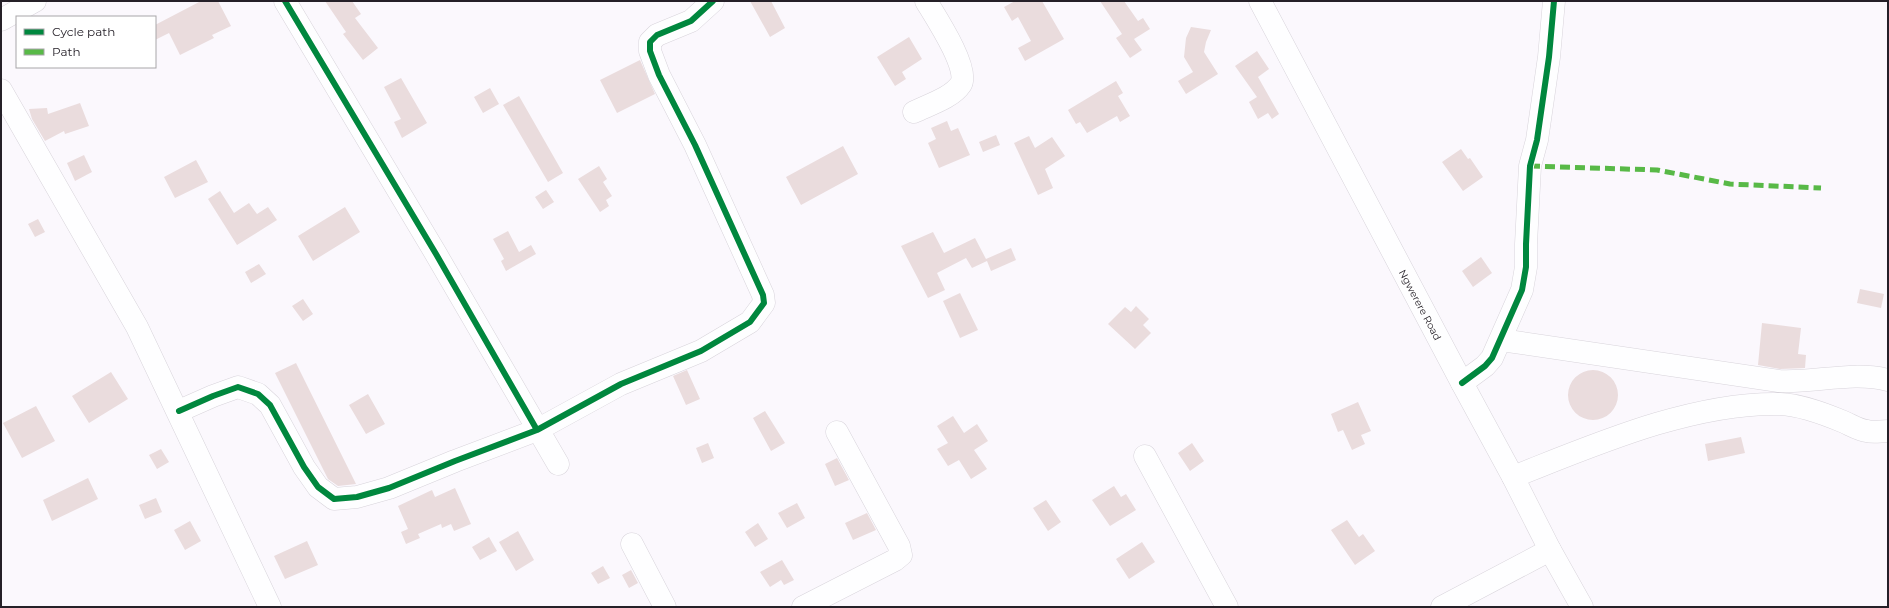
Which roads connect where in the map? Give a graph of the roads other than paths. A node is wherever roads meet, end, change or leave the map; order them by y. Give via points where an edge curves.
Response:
1 (35, 1) edge
2 (285, 1) edge
3 (713, 1) edge
4 (926, 1) edge
5 (1260, 1) edge
6 (1554, 1) edge
7 (1, 20) edge
8 (1, 90) edge
9 (914, 112) dead end
10 (1501, 340) junction
11 (1888, 380) edge
12 (1462, 383) junction
13 (179, 411) junction
14 (537, 430) junction
15 (1888, 431) edge
16 (837, 432) dead end
17 (1145, 456) dead end
18 (558, 464) dead end
19 (1513, 477) junction
20 (632, 544) dead end
21 (1550, 550) junction
22 (270, 607) edge
23 (665, 607) edge
24 (803, 607) edge
25 (1227, 607) edge
26 (1442, 607) edge
27 (1582, 607) edge

1 - 7 street
2 - 14 street via 436,254
3 - 14 street via 691,21 657,35 650,42 650,51 659,75 736,233 763,295 764,303 750,322 701,351 621,384
4 - 9 street via 958,58 963,73 961,83 952,92
5 - 12 street, Ngwerere Road
6 - 10 street via 1549,57 1530,166 1526,267 1522,290
8 - 13 street via 137,327
10 - 11 street via 1779,381 1806,381 1845,376
10 - 12 street via 1485,366
12 - 19 street, Ngwerere Road
13 - 14 street via 238,387 258,394 270,405 318,487 334,499 357,497 389,488
13 - 22 street
14 - 18 street
15 - 19 street via 1867,432 1820,413 1782,404 1730,408 1671,420 1587,448
16 - 24 street via 896,539 901,555
17 - 25 street
19 - 21 street, Ngwerere Road
20 - 23 street
21 - 26 street
21 - 27 street, Ngwerere Road

